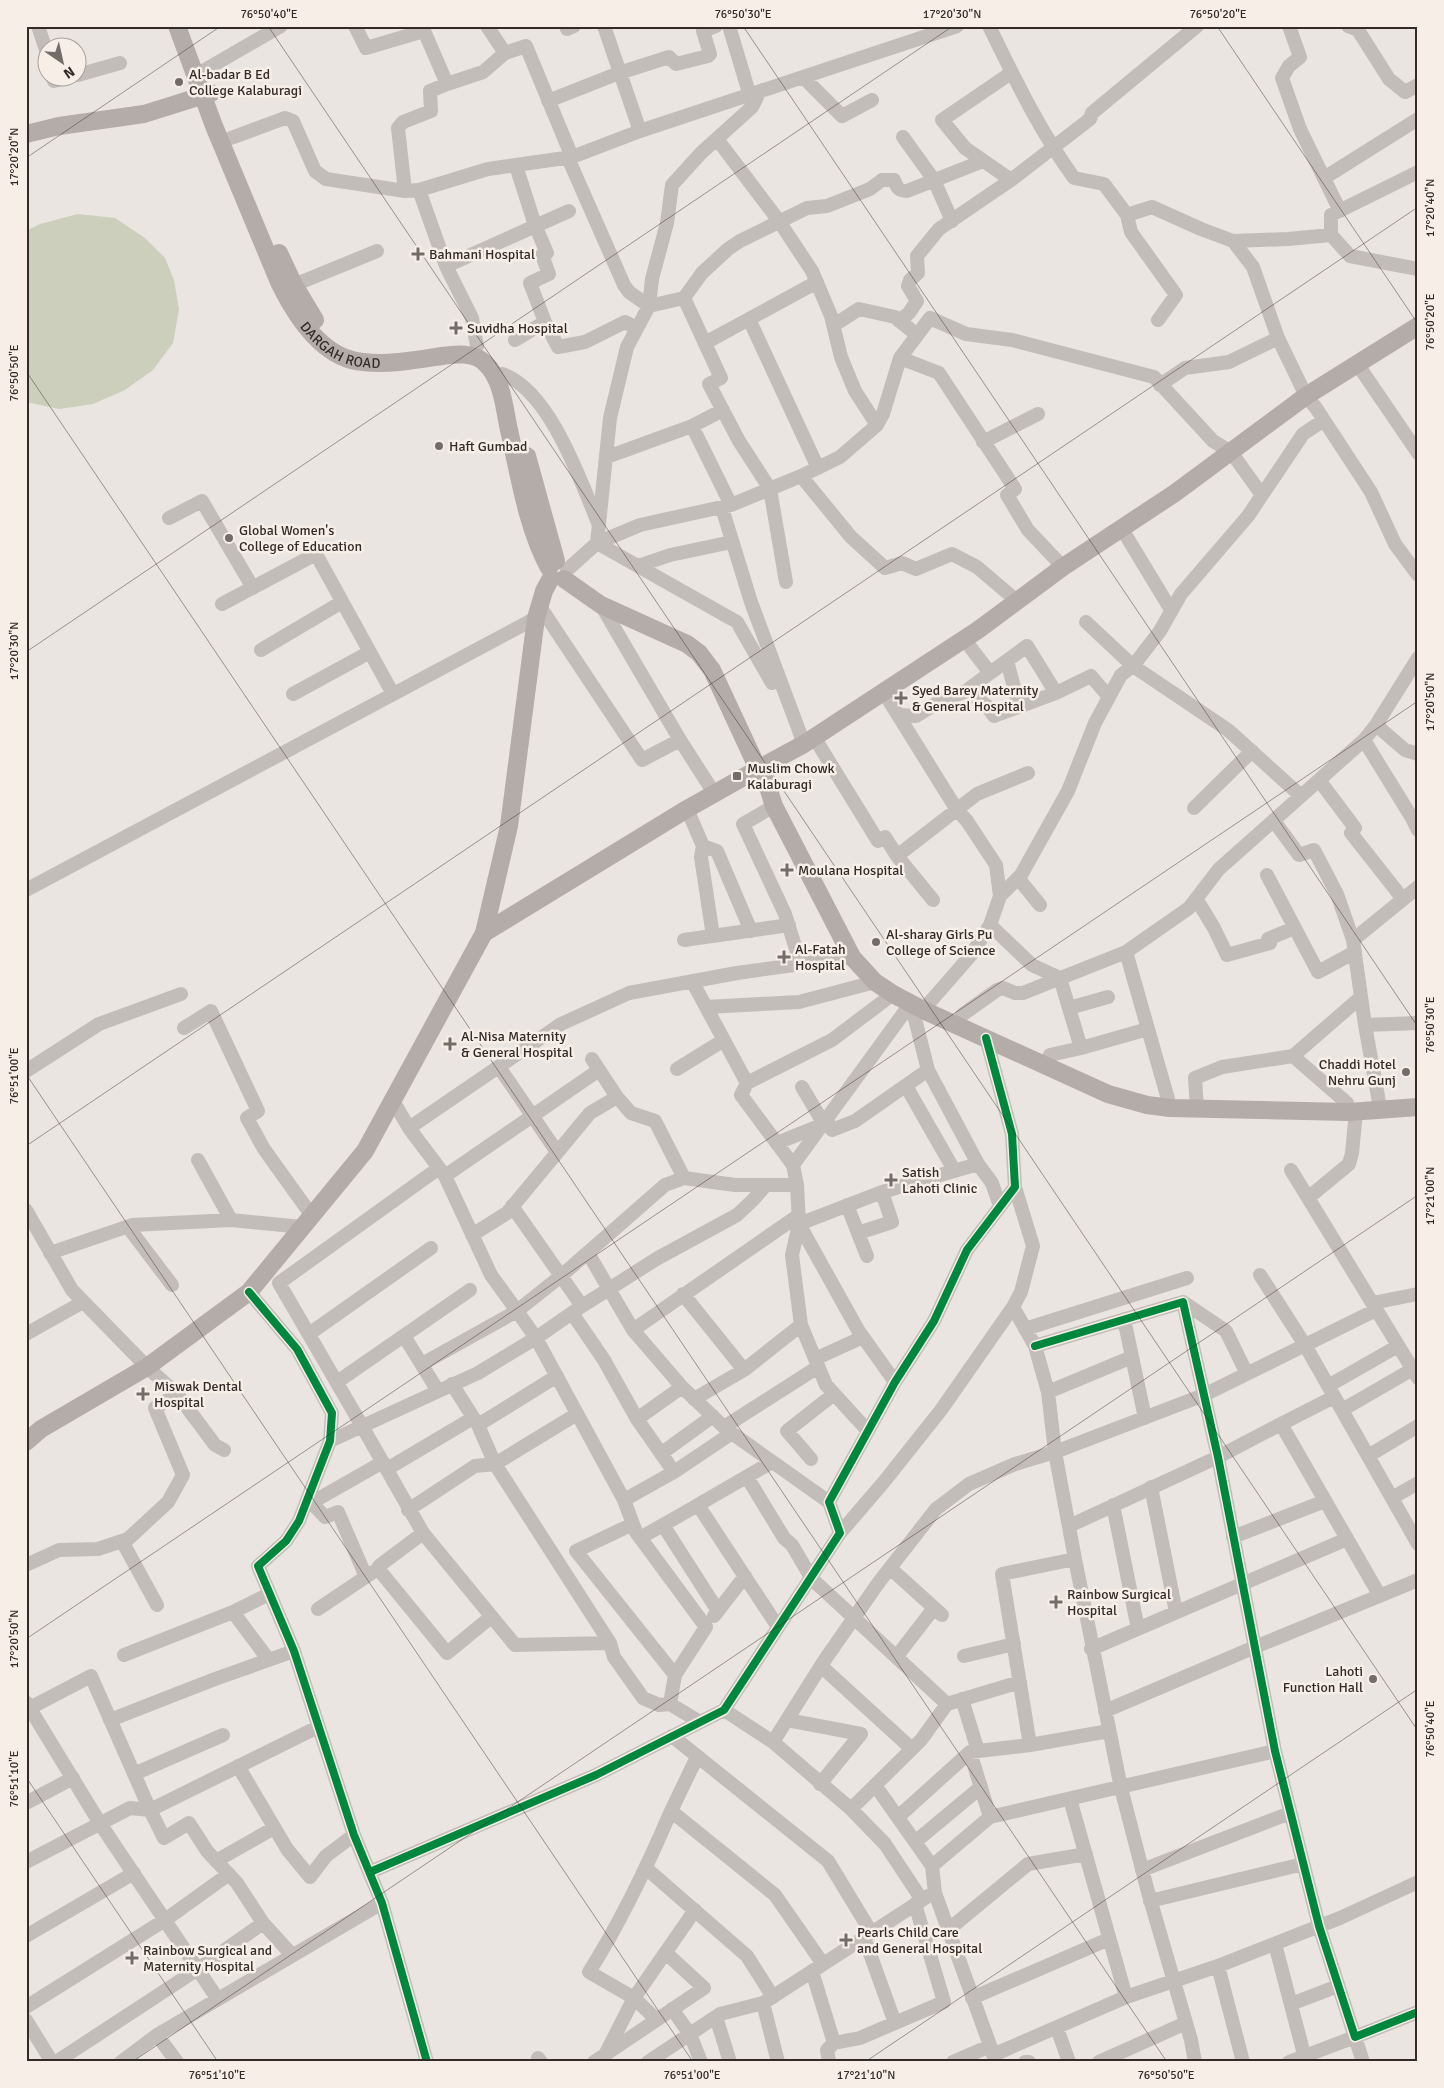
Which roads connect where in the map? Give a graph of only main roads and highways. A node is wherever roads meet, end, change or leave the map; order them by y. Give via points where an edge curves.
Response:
1 (177, 26) edge
2 (184, 26) edge
3 (207, 95) junction
4 (26, 134) edge
5 (1418, 326) edge
6 (557, 571) junction
7 (758, 769) junction
8 (767, 784) junction
9 (484, 933) junction
10 (922, 1005) junction
11 (1418, 1097) edge
12 (1197, 1104) junction
13 (1351, 1107) junction
14 (1418, 1107) edge
15 (26, 1442) edge

1 - 3 main road, DARGAH ROAD
2 - 3 main road, DARGAH ROAD via 202,70
3 - 4 main road via 144,114
3 - 6 main road, DARGAH ROAD via 230,138 294,285 316,322 339,344 370,354 445,346 477,346 488,353 502,374 511,398
3 - 6 main road, DARGAH ROAD via 279,282 316,338 340,355 361,362 387,363 470,355 489,368 498,382 505,406 541,553
5 - 7 main road via 1306,396 964,639 809,741
6 - 7 main road via 602,605 687,644 699,653 712,670
6 - 9 main road via 537,612 510,826
7 - 8 main road
7 - 9 main road via 687,808
8 - 10 main road via 778,793 856,943 870,963 884,978
8 - 10 main road via 774,806 852,957 875,982 892,994
9 - 15 main road via 365,1151 249,1292 147,1367 41,1429
10 - 12 main road via 962,1015 1123,1089
10 - 12 main road via 1108,1094 1170,1108
11 - 13 main road
12 - 13 main road
13 - 14 main road

